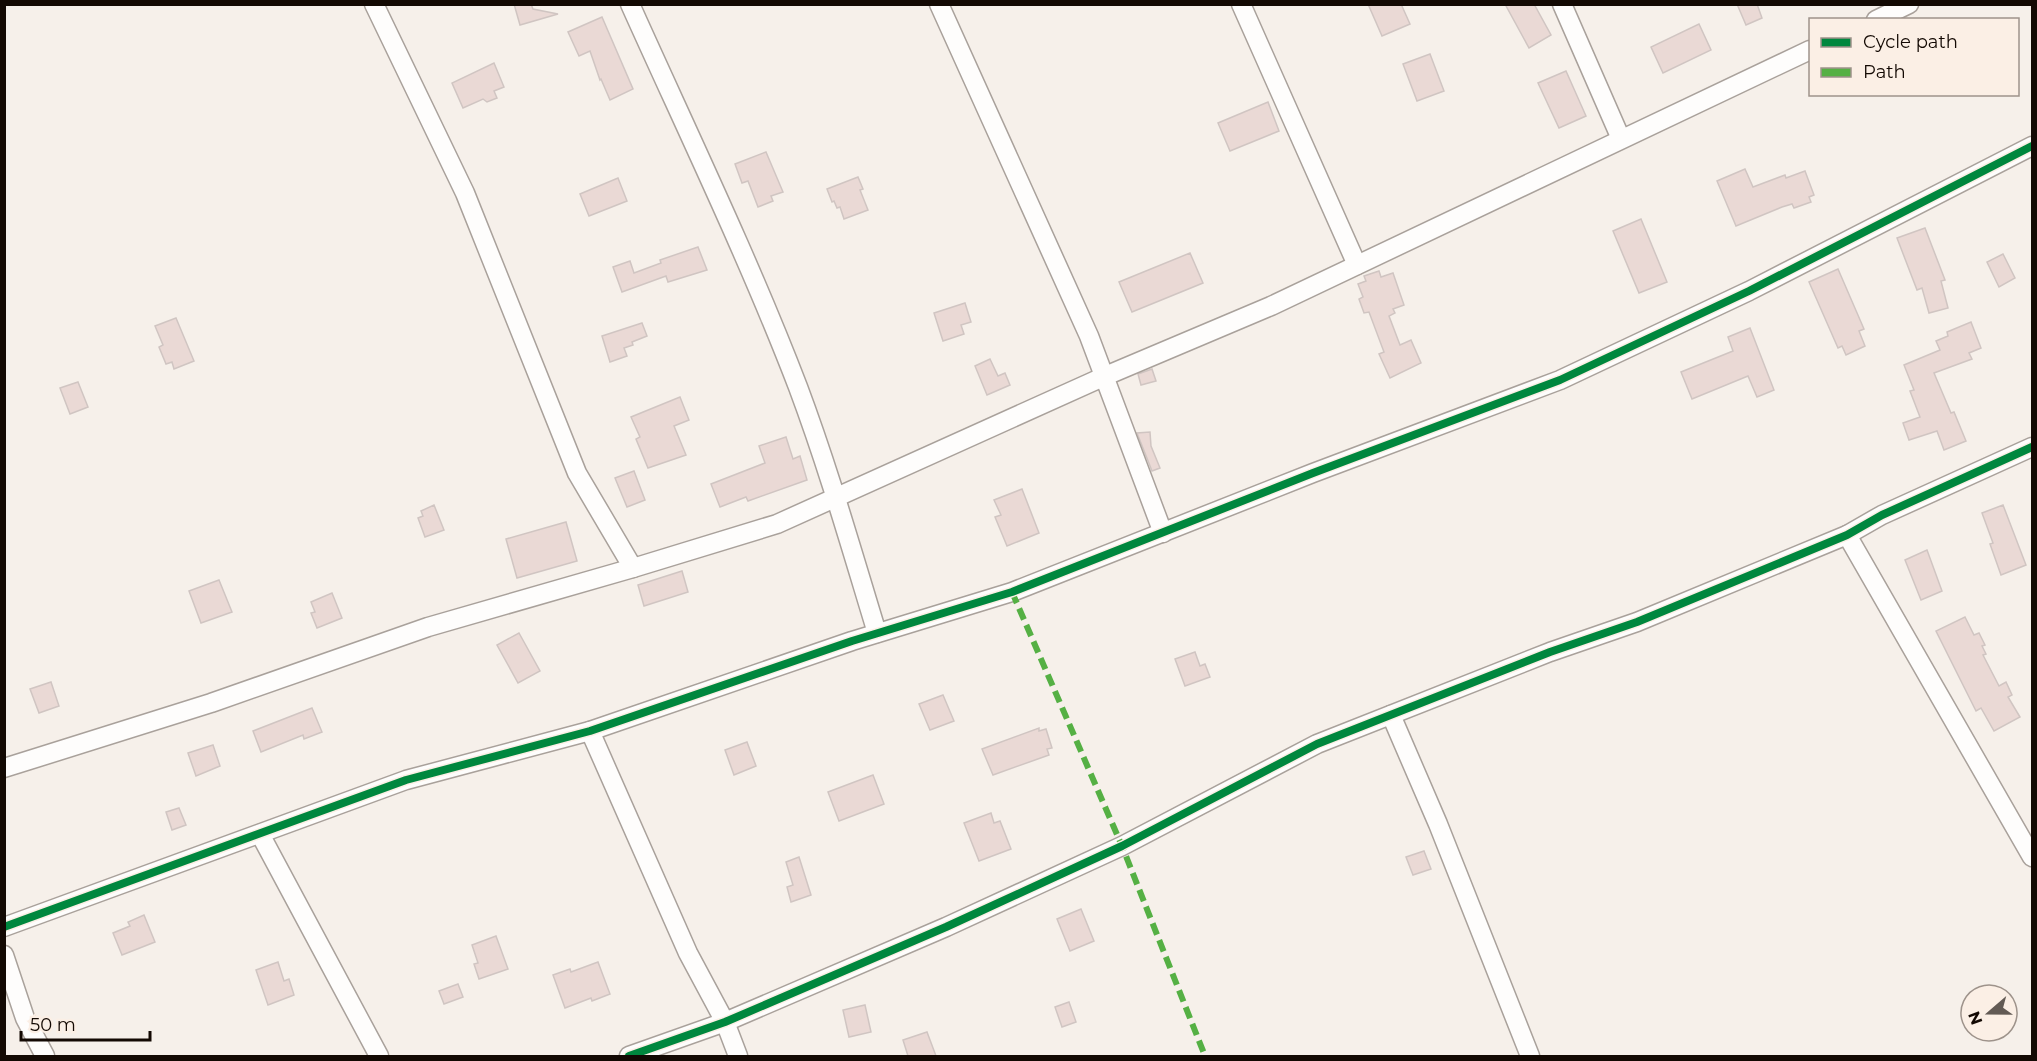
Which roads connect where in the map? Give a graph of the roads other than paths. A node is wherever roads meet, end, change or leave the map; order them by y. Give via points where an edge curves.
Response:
1 (375, 4) edge
2 (630, 4) edge
3 (939, 4) edge
4 (1241, 4) edge
5 (1562, 4) edge
6 (1909, 4) edge
7 (1883, 12) edge
8 (1809, 50) edge
9 (1621, 139) junction
10 (2032, 146) edge
11 (1357, 265) junction
12 (1103, 377) junction
13 (2032, 447) edge
14 (835, 498) junction
15 (1163, 533) junction
16 (1847, 535) junction
17 (633, 568) junction
18 (877, 633) junction
19 (1391, 715) junction
20 (590, 731) junction
21 (4, 768) edge
22 (261, 834) junction
23 (2032, 857) edge
24 (4, 927) edge
25 (4, 955) edge
26 (725, 1022) junction
27 (45, 1056) edge
28 (379, 1056) edge
29 (629, 1056) edge
30 (738, 1056) edge
31 (1530, 1056) edge

1 - 17 street via 465,193 577,473
2 - 14 street via 798,387
3 - 12 street via 1089,336
4 - 11 street
5 - 9 street
6 - 7 street
8 - 9 street
9 - 11 street
10 - 15 street via 1749,291 1560,380
11 - 12 street
12 - 14 street
12 - 15 street
13 - 16 street via 1882,515
14 - 17 street via 777,524
14 - 18 street
15 - 18 street via 1012,592
16 - 19 street via 1637,622
16 - 23 street
17 - 21 street via 428,627 211,703
18 - 20 street
19 - 26 street via 1317,744 1122,846
19 - 31 street
20 - 22 street via 406,780
20 - 26 street via 684,942
22 - 24 street
22 - 28 street
25 - 27 street via 25,1018
26 - 29 street
26 - 30 street

